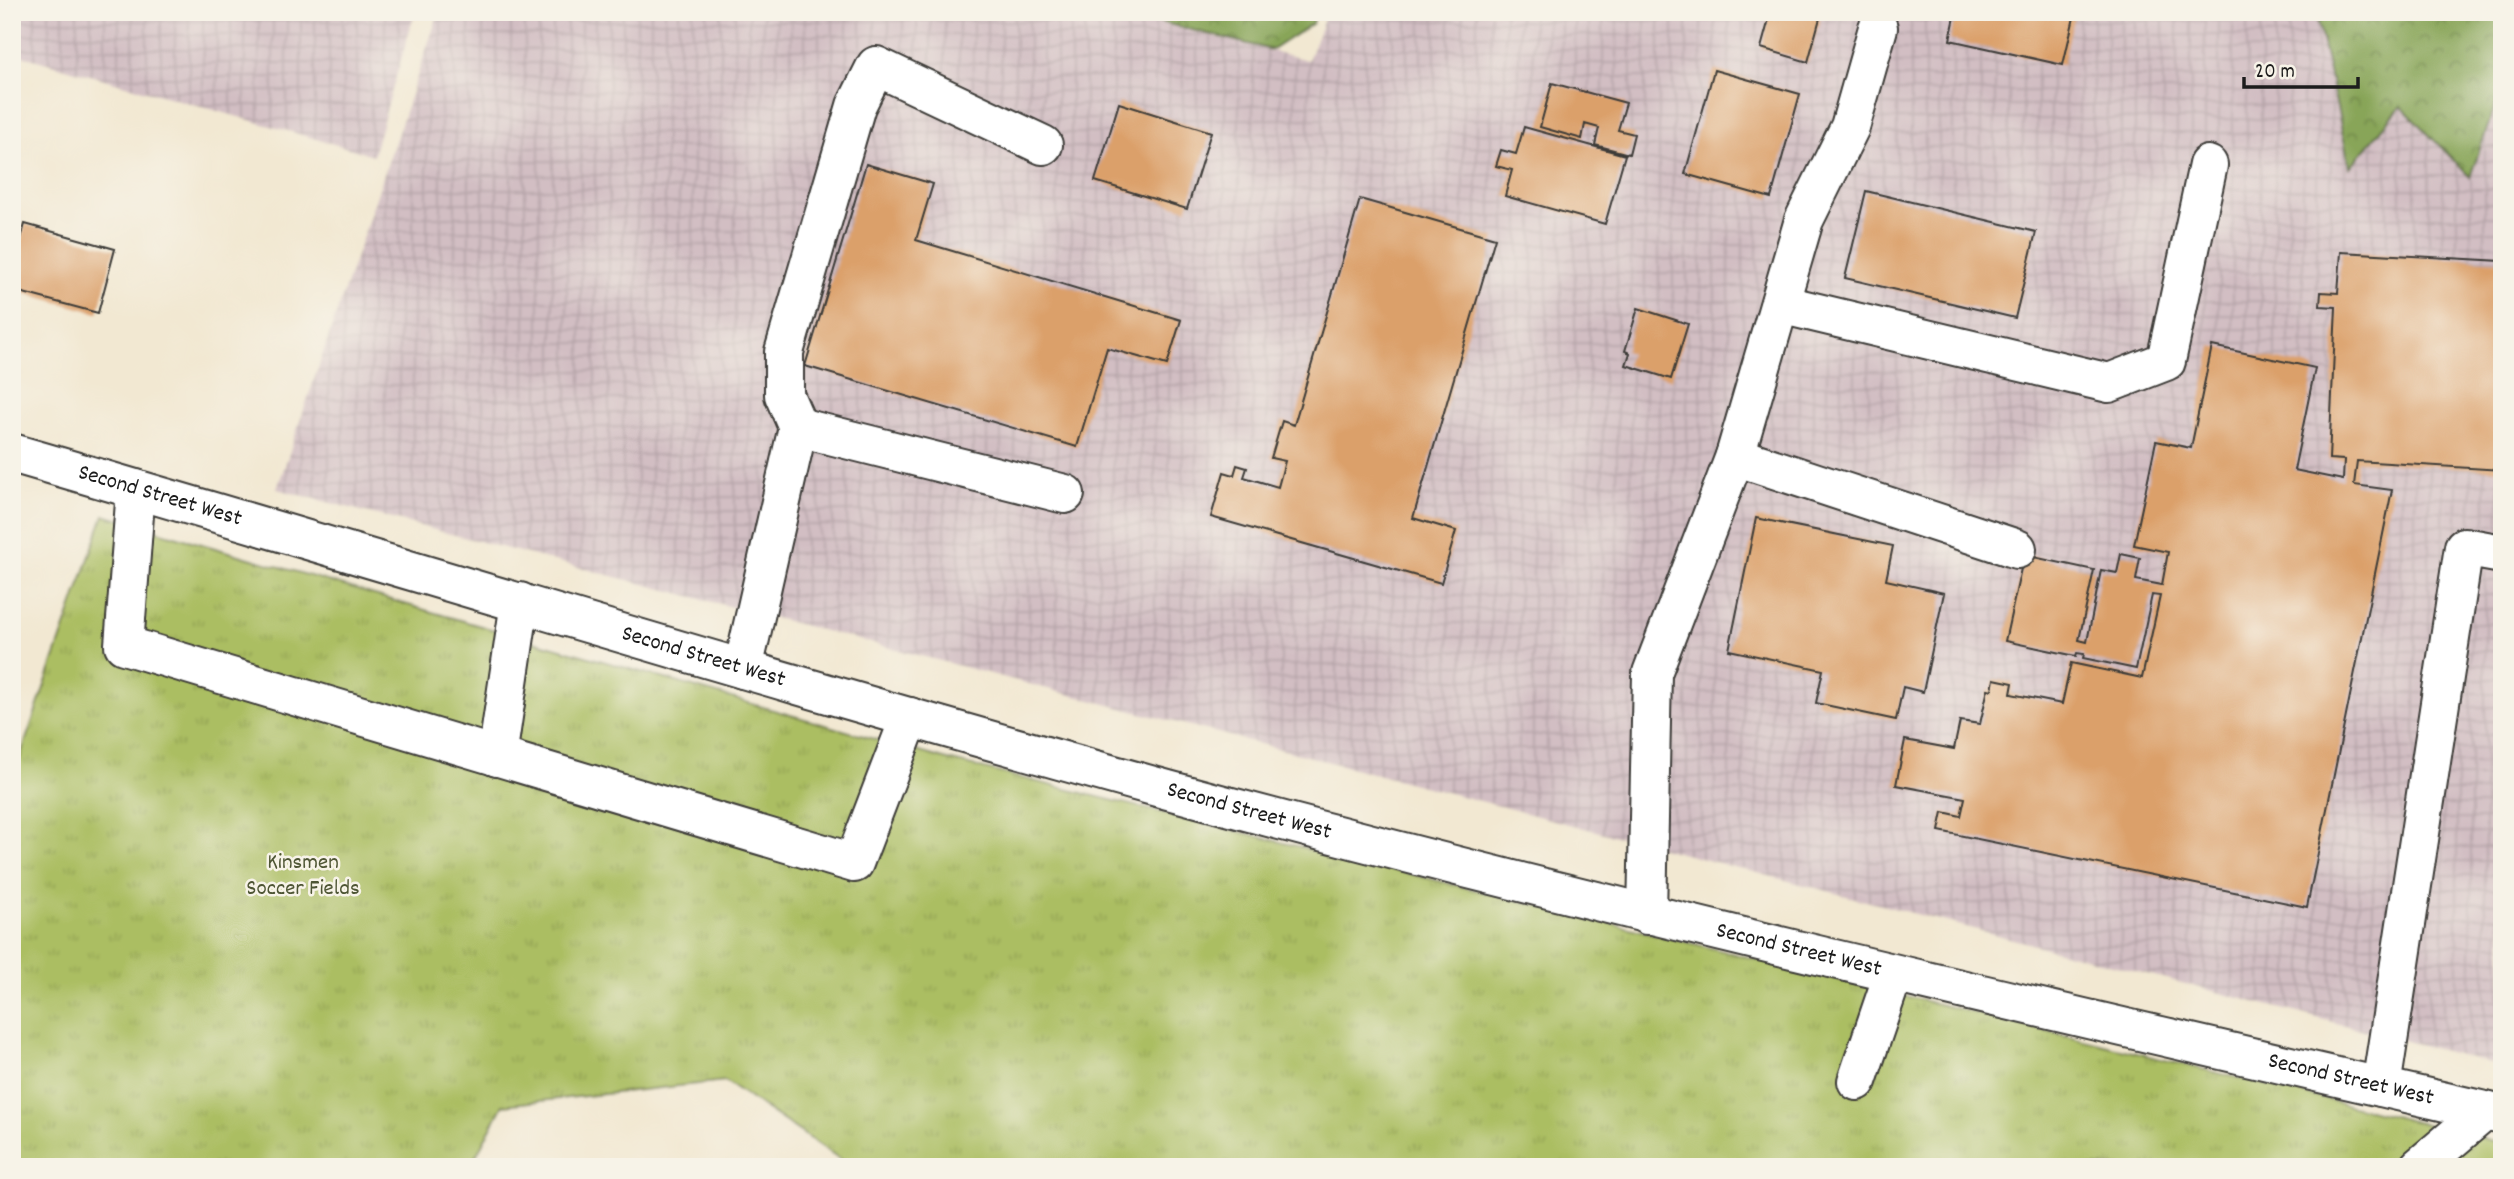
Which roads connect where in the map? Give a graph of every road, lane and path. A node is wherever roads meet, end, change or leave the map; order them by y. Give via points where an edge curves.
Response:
1 (1878, 28) dead end
2 (1043, 145) dead end
3 (2208, 165) dead end
4 (1780, 304) junction
5 (798, 427) junction
6 (12, 453) edge
7 (1734, 456) junction
8 (136, 489) junction
9 (1065, 494) dead end
10 (2017, 549) dead end
11 (2502, 554) edge
12 (520, 602) junction
13 (743, 669) junction
14 (909, 717) junction
15 (497, 757) junction
16 (1647, 915) junction
17 (1893, 975) junction
18 (1857, 1081) dead end
19 (2381, 1087) junction
20 (2493, 1113) edge
21 (2419, 1167) edge

1 - 4 street via 1850,127 1804,220
2 - 5 street via 876,65 856,106 783,352 783,395
3 - 4 street via 2166,362 2109,383
4 - 7 street
5 - 9 street
5 - 13 street
6 - 8 street, Second Street West
7 - 10 street
7 - 16 street via 1651,673
8 - 12 street, Second Street West
8 - 15 street via 124,645
11 - 19 street via 2464,547
12 - 13 street, Second Street West
12 - 15 street
13 - 14 street, Second Street West
14 - 15 street via 854,863
14 - 16 street, Second Street West
16 - 17 street, Second Street West
17 - 18 street
17 - 19 street, Second Street West
19 - 20 street, Second Street West
20 - 21 street

